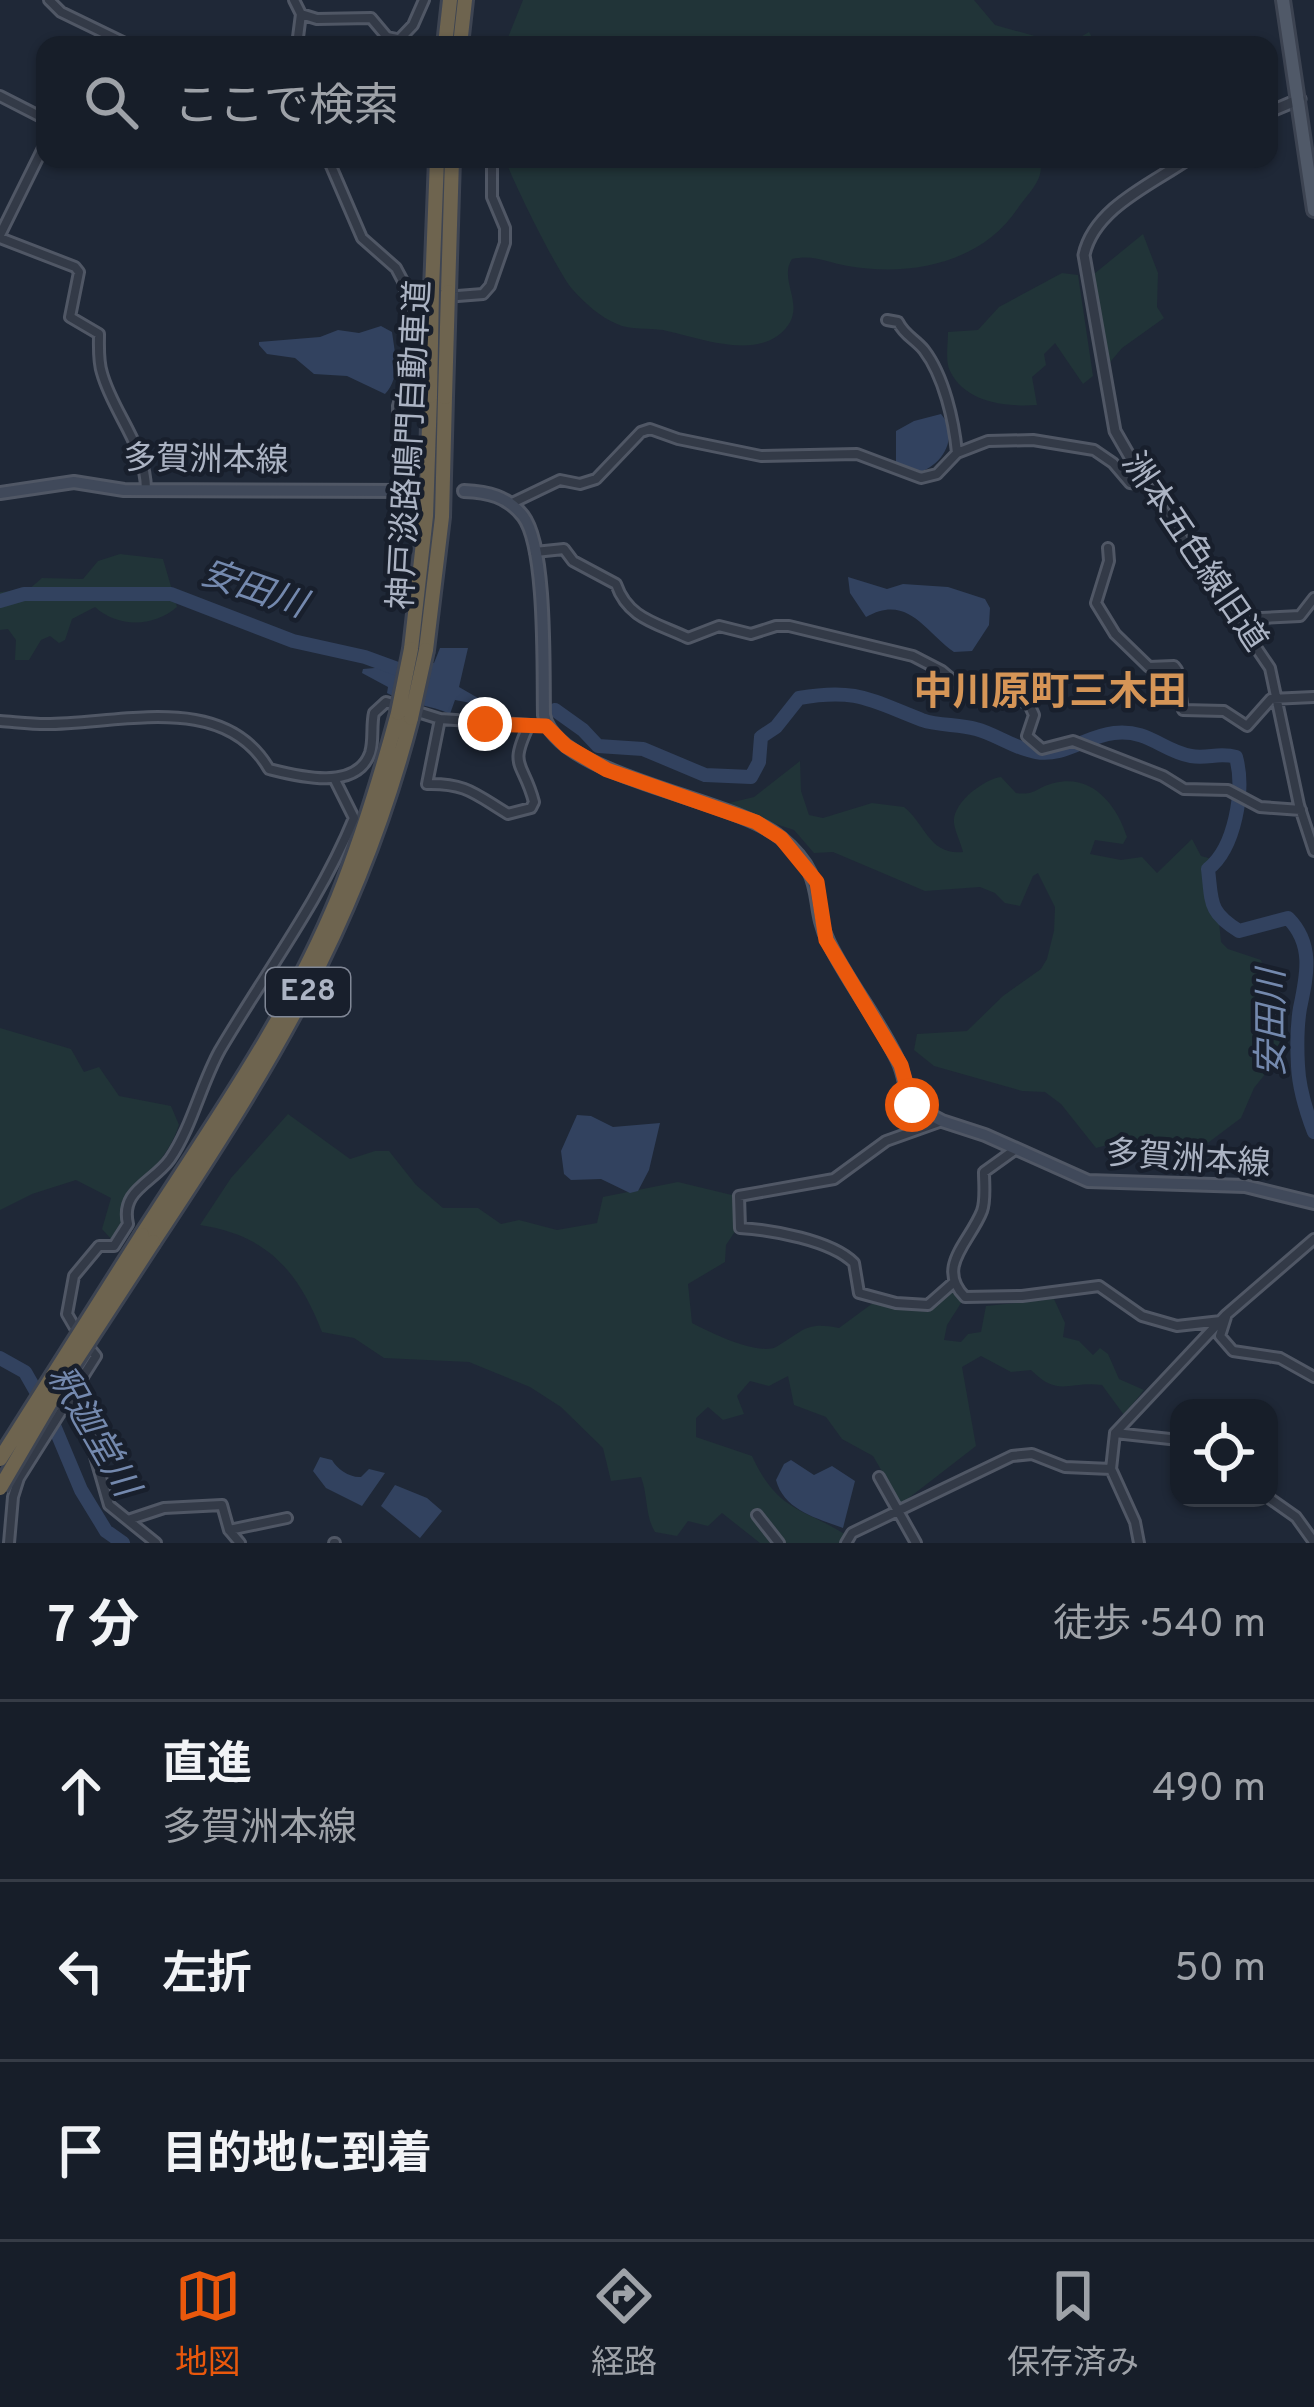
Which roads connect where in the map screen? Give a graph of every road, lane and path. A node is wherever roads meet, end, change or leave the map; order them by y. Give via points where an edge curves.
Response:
1 (49, 0) edge
2 (294, 0) edge
3 (424, 0) edge
4 (450, 0) edge
5 (465, 0) edge
6 (1283, 0) edge
7 (301, 14) junction
8 (110, 36) edge
9 (298, 36) edge
10 (386, 36) edge
11 (401, 36) edge
12 (446, 36) edge
13 (461, 36) edge
14 (1314, 93) edge
15 (0, 96) edge
16 (1300, 99) junction
17 (1278, 108) edge
18 (36, 114) edge
19 (36, 162) edge
20 (332, 168) edge
21 (437, 168) edge
22 (451, 168) edge
23 (492, 168) edge
24 (1175, 168) edge
25 (1314, 210) edge
26 (0, 236) edge
27 (440, 291) junction
28 (407, 298) junction
29 (886, 320) dead end
30 (957, 453) junction
31 (1146, 485) junction
32 (146, 490) junction
33 (406, 491) joint
34 (464, 491) dead end
35 (0, 494) edge
36 (510, 504) junction
37 (1108, 548) dead end
38 (535, 552) junction
39 (1314, 598) edge
40 (1239, 619) junction
41 (1279, 698) junction
42 (1314, 698) edge
43 (440, 719) junction
44 (0, 721) edge
45 (529, 725) junction
46 (546, 726) junction
47 (334, 778) junction
48 (1300, 810) junction
49 (1314, 851) edge
50 (942, 1121) junction
51 (1016, 1149) junction
52 (1314, 1203) edge
53 (147, 1238) junction
54 (1314, 1239) edge
55 (953, 1283) junction
56 (1224, 1318) junction
57 (1314, 1377) edge
58 (69, 1398) junction
59 (1115, 1433) junction
60 (1170, 1439) edge
61 (0, 1460) edge
62 (1111, 1469) junction
63 (880, 1477) dead end
64 (0, 1488) edge
65 (1278, 1504) edge
66 (900, 1510) junction
67 (757, 1515) dead end
68 (287, 1518) dead end
69 (127, 1520) junction
70 (230, 1530) junction
71 (1314, 1541) edge
72 (10, 1543) edge
73 (155, 1543) edge
74 (240, 1543) edge
75 (779, 1543) edge
76 (846, 1543) edge
77 (916, 1543) edge
78 (1138, 1543) edge

1 - 8 street
2 - 7 street
3 - 11 street
4 - 12 highway
5 - 13 highway
6 - 16 main road
7 - 9 street
7 - 10 street via 371,18
14 - 16 main road
15 - 18 street
16 - 17 street
16 - 25 main road
19 - 26 street
20 - 28 street via 362,238 396,268
21 - 27 highway, 神戸淡路鳴門自動車道 / E28
22 - 27 highway, 神戸淡路鳴門自動車道 / E28
23 - 28 street via 505,243 490,286 483,294
24 - 31 street, 洲本五色線旧道 via 1107,215 1084,255 1114,431
26 - 32 street via 79,272 70,317 99,334 102,374 135,443
27 - 53 highway, 神戸淡路鳴門自動車道 / E28, bridge via 442,517 405,716 312,954
28 - 33 street via 410,366 398,406
29 - 30 street via 898,322 931,362
30 - 31 street via 1000,438 1086,448 1130,483
30 - 36 street via 921,478 856,454 761,456 650,429 596,479 560,480
31 - 40 street, 洲本五色線旧道
32 - 33 main road, 多賀洲本線
32 - 35 main road, 多賀洲本線 via 74,482
34 - 36 main road
36 - 38 main road via 526,521
37 - 41 street via 1096,603 1149,667 1177,670 1183,710 1224,712 1247,726
38 - 46 main road
38 - 48 street via 564,549 616,584 635,614 688,638 719,626 752,634 782,626 913,656 962,688 1029,704 1033,745 1078,743 1189,790 1224,789 1260,807
39 - 40 street via 1300,616
40 - 41 street, 洲本五色線旧道
41 - 42 street
41 - 48 street, 洲本五色線旧道
43 - 45 street
43 - 45 street via 428,784 467,787 508,814 533,802 516,759
43 - 47 street via 394,702 379,706 370,754
44 - 47 street via 182,716 250,742 269,770
45 - 46 street
46 - 50 main road, 多賀洲本線 via 607,770 781,838 817,882 826,940 901,1065 912,1105
47 - 58 street via 354,818 332,872 218,1055 170,1159 130,1196 128,1224 114,1246 99,1246 74,1276 67,1314 96,1356
48 - 49 street, 洲本五色線旧道
50 - 51 main road, 多賀洲本線
50 - 55 street via 886,1141 834,1179 740,1196 740,1228 835,1249 854,1263 859,1293 896,1303 928,1305
51 - 52 main road, 多賀洲本線 via 1088,1181 1245,1186
51 - 55 street via 984,1172 983,1209 952,1267
53 - 61 highway, 神戸淡路鳴門自動車道 / E28, bridge
53 - 64 highway, 神戸淡路鳴門自動車道 / E28, bridge
54 - 56 street
55 - 56 street via 965,1297 1099,1286 1142,1316 1178,1326
56 - 57 street via 1220,1336 1233,1351 1280,1358
56 - 59 street
58 - 69 street via 109,1505
58 - 72 street via 15,1487
59 - 60 street
59 - 62 street
62 - 66 street via 1012,1456
62 - 78 street
63 - 66 street
65 - 71 street
66 - 76 street
66 - 77 street
67 - 75 street
68 - 70 street
69 - 70 street via 215,1504
69 - 73 street
70 - 74 street

